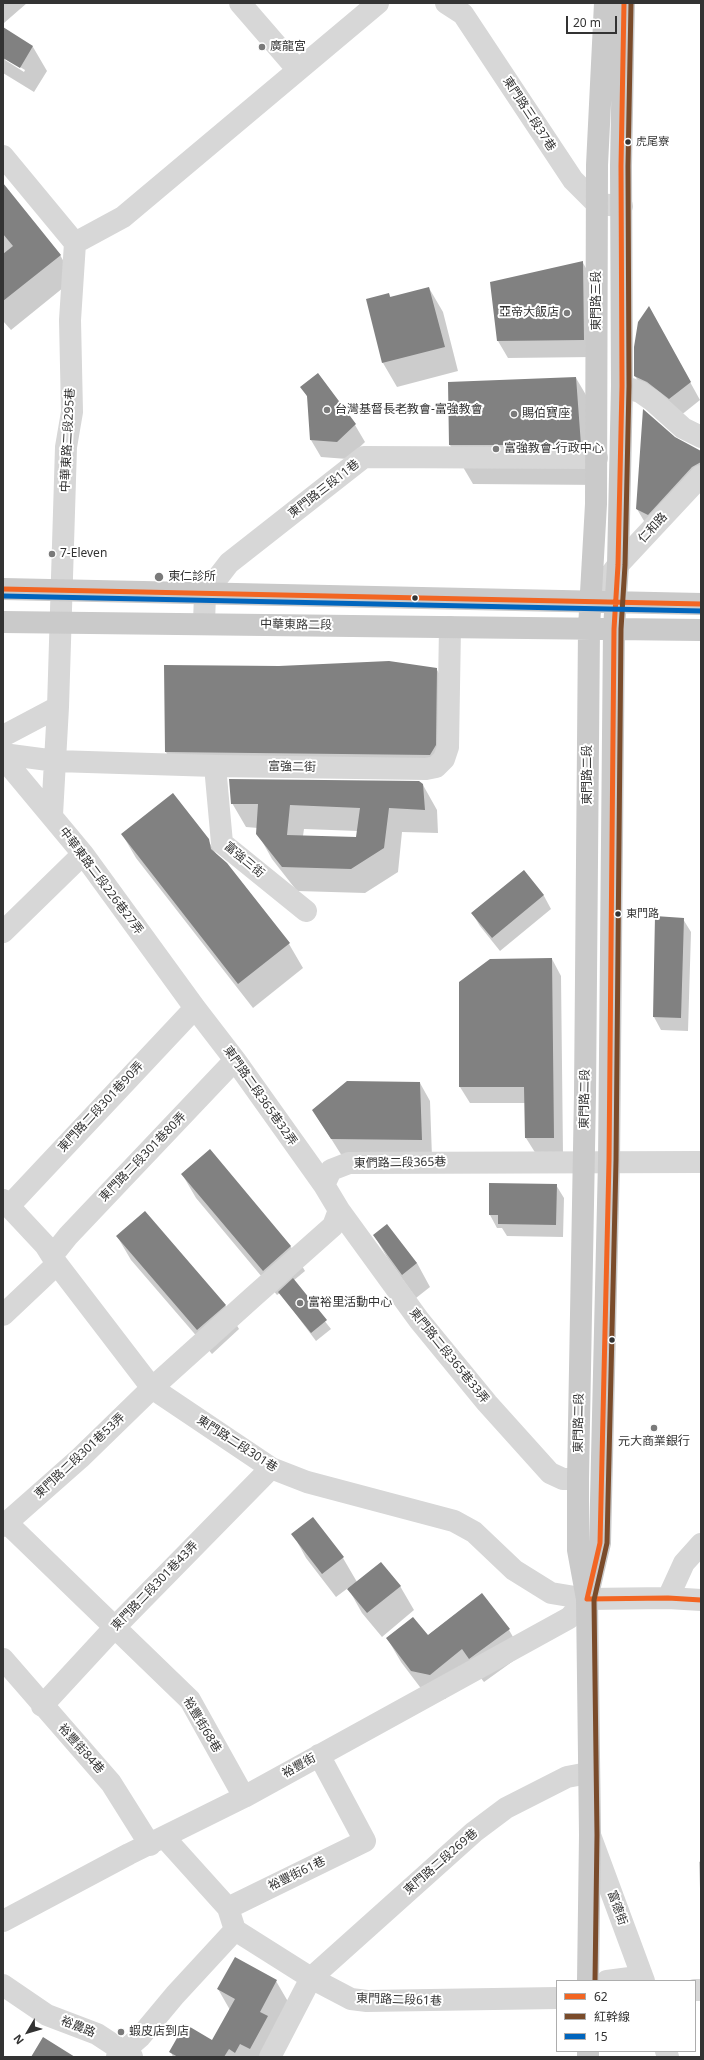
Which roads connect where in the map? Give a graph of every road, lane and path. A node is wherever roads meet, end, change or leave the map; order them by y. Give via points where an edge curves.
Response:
1 (240, 3) edge
2 (378, 3) edge
3 (446, 3) edge
4 (605, 3) edge
5 (624, 3) edge
6 (298, 70) junction
7 (3, 156) edge
8 (597, 204) junction
9 (622, 206) junction
10 (75, 243) junction
11 (622, 386) junction
12 (701, 437) edge
13 (598, 458) junction
14 (701, 476) edge
15 (618, 566) junction
16 (3, 589) edge
17 (63, 590) junction
18 (205, 594) junction
19 (592, 600) junction
20 (616, 602) junction
21 (701, 604) edge
22 (3, 622) edge
23 (60, 622) junction
24 (204, 623) junction
25 (450, 627) junction
26 (589, 628) junction
27 (614, 629) junction
28 (701, 630) edge
29 (58, 706) junction
30 (3, 736) edge
31 (3, 754) edge
32 (3, 758) edge
33 (56, 761) junction
34 (215, 766) junction
35 (52, 815) junction
36 (83, 854) junction
37 (306, 911) dead end
38 (3, 932) edge
39 (195, 1008) junction
40 (235, 1060) junction
41 (584, 1161) junction
42 (609, 1161) junction
43 (701, 1162) edge
44 (324, 1185) junction
45 (6, 1203) edge
46 (339, 1210) junction
47 (54, 1260) junction
48 (3, 1315) edge
49 (152, 1388) junction
50 (271, 1468) junction
51 (578, 1479) junction
52 (5, 1524) edge
53 (701, 1544) edge
54 (586, 1598) junction
55 (668, 1598) junction
56 (701, 1600) edge
57 (115, 1627) junction
58 (3, 1659) edge
59 (42, 1706) junction
60 (319, 1756) junction
61 (588, 1773) junction
62 (244, 1797) junction
63 (590, 1834) junction
64 (157, 1841) junction
65 (228, 1908) junction
66 (3, 1921) edge
67 (235, 1930) junction
68 (311, 1978) junction
69 (588, 1980) edge
70 (615, 1980) edge
71 (633, 1980) edge
72 (644, 1980) edge
73 (3, 1985) edge
74 (556, 1998) edge
75 (124, 2055) edge
76 (270, 2057) edge

1 - 6 street
2 - 6 street
3 - 8 street, 東門路三段37巷 via 463,14 573,180
4 - 8 main road, 東門路三段
5 - 9 main road
6 - 10 street via 122,217
7 - 10 street
8 - 9 street
8 - 13 main road, 東門路三段
9 - 11 main road
10 - 17 street, 中華東路二段295巷 via 70,320 72,412 66,447
11 - 12 street via 640,392 683,428
11 - 15 main road
13 - 18 street, 東門路三段11巷 via 364,457 229,563
13 - 19 main road, 東門路三段
14 - 15 street, 仁和路
15 - 19 street, 仁和路
15 - 20 main road
16 - 17 main road
17 - 18 main road
17 - 23 street, 中華東路二段295巷
18 - 19 main road
18 - 24 street
19 - 20 main road
19 - 26 main road, 東門路二段
20 - 21 main road
20 - 27 main road, 東門路二段
22 - 23 main road, 中華東路二段
23 - 24 main road, 中華東路二段
23 - 29 street, 中華東路二段295巷
24 - 25 main road, 中華東路二段
25 - 26 main road, 中華東路二段
25 - 34 street, 富強二街 via 448,747 444,760 436,767 426,769
26 - 27 main road, 中華東路二段
26 - 41 main road, 東門路二段
27 - 28 main road, 中華東路二段
27 - 42 main road, 東門路二段
29 - 30 street
29 - 33 street, 中華東路二段295巷
31 - 33 street, 富強二街
32 - 35 street, 中華東路二段226巷27弄
33 - 34 street, 富強二街
33 - 35 street, 中華東路二段295巷
34 - 37 street, 富強三街 via 222,843
35 - 36 street, 中華東路二段226巷27弄
36 - 38 street
36 - 39 street, 中華東路二段226巷27弄
39 - 40 street, 東門路二段365巷32弄
39 - 45 street, 東門路二段301巷90弄
40 - 44 street, 東門路二段365巷32弄
40 - 47 street, 東門路二段301巷80弄 via 68,1236
41 - 42 street, 東們路二段365巷
41 - 44 street, 東們路二段365巷 via 349,1163 331,1170
41 - 51 main road, 東門路二段
42 - 43 street, 東們路二段365巷
42 - 54 main road, 東門路二段 via 600,1543
44 - 46 street
45 - 47 street, 東門路二段301巷 via 45,1245
46 - 49 street via 333,1226
46 - 51 street, 東門路二段365巷33弄 via 419,1320 486,1403 550,1473 563,1479
47 - 48 street, 東門路二段301巷80弄
47 - 49 street, 東門路二段301巷
49 - 50 street, 東門路二段301巷
49 - 52 street, 東門路二段301巷53弄 via 80,1458
50 - 54 street, 東門路二段301巷 via 307,1482 454,1521 474,1532 514,1570 551,1593
50 - 57 street, 東門路二段301巷43弄
51 - 54 main road, 東門路二段 via 578,1550
52 - 57 street, 東門路二段301巷53弄
53 - 55 street via 684,1563
54 - 55 street, 東門路二段301巷
54 - 60 street, 裕豐街 via 569,1618
54 - 61 main road, 東門路二段
55 - 56 street, 東門路二段301巷
57 - 59 street, 東門路二段301巷43弄
57 - 62 street, 裕豐街68巷 via 190,1700
58 - 59 street, 裕豐街84巷
59 - 64 street, 裕豐街84巷 via 111,1783
60 - 62 street, 裕豐街
60 - 65 street, 裕豐街61巷 via 365,1841
61 - 63 main road, 東門路二段
61 - 68 street, 東門路二段269巷 via 567,1777 506,1808 474,1832
62 - 64 street, 裕豐街
63 - 69 main road, 東門路二段
63 - 72 street, 富德街
64 - 65 street
64 - 66 street, 裕豐街
65 - 67 street
67 - 68 street, 東門路二段61巷
67 - 75 street
68 - 74 street, 東門路二段61巷 via 352,1999 368,2001
68 - 76 street
70 - 71 street
73 - 75 street, 裕農路 via 47,2015 97,2034

